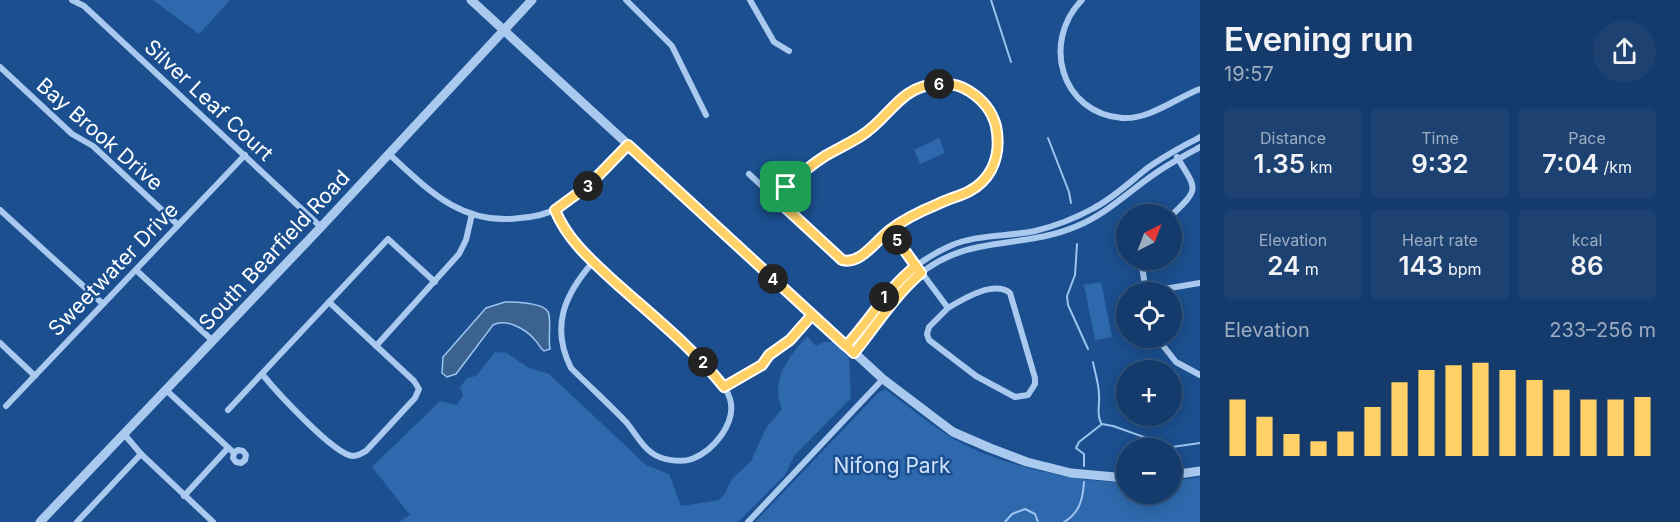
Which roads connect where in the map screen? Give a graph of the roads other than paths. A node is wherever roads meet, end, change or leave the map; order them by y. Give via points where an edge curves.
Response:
1 (72, 0) edge
2 (471, 0) edge
3 (532, 0) edge
4 (626, 0) edge
5 (750, 0) edge
6 (1082, 0) edge
7 (505, 31) junction
8 (789, 51) dead end
9 (0, 67) edge
10 (1200, 89) edge
11 (706, 115) dead end
12 (1200, 137) edge
13 (628, 145) junction
14 (1200, 147) edge
15 (1173, 152) junction
16 (389, 154) junction
17 (244, 156) junction
18 (1178, 159) junction
19 (749, 174) dead end
20 (775, 198) junction
21 (1182, 206) edge
22 (0, 210) edge
23 (555, 210) junction
24 (472, 214) junction
25 (178, 225) junction
26 (321, 227) junction
27 (890, 230) junction
28 (593, 262) junction
29 (916, 266) junction
30 (136, 270) junction
31 (921, 273) junction
32 (435, 282) junction
33 (1200, 283) edge
34 (1182, 286) edge
35 (329, 302) junction
36 (103, 304) junction
37 (948, 309) junction
38 (873, 313) junction
39 (812, 315) junction
40 (881, 318) junction
41 (213, 341) junction
42 (0, 343) edge
43 (376, 346) junction
44 (1165, 348) edge
45 (850, 350) junction
46 (262, 374) junction
47 (1200, 375) edge
48 (35, 376) junction
49 (883, 380) junction
50 (724, 387) junction
51 (166, 390) junction
52 (6, 406) dead end
53 (228, 410) dead end
54 (124, 434) junction
55 (228, 448) junction
56 (234, 453) dead end
57 (141, 454) junction
58 (1200, 471) edge
59 (1182, 474) edge
60 (1116, 477) edge
61 (184, 496) junction
62 (40, 522) edge
63 (76, 522) edge
64 (213, 522) edge
65 (748, 522) edge

1 - 17 street, Silver Leaf Court via 84,6
2 - 7 street
3 - 7 street, South Bearfield Road
4 - 11 street via 672,46
5 - 8 street via 774,42
6 - 10 street via 1064,24 1060,44 1064,74 1085,103 1121,118 1137,117
7 - 13 street
7 - 16 street, South Bearfield Road
9 - 25 street, Bay Brook Drive
12 - 15 street
13 - 23 street via 589,185
13 - 39 street
14 - 18 street
15 - 18 street
15 - 29 street via 1094,208 1053,226 951,245
16 - 24 street via 429,191
16 - 26 street, South Bearfield Road
17 - 25 street, Sweetwater Drive
17 - 26 street, Silver Leaf Court
18 - 21 street via 1194,190
18 - 31 street via 1099,216 1078,226 1055,236 967,250
19 - 20 street
20 - 27 street via 842,260 857,260
20 - 27 street via 801,173 873,128 914,89 947,83 963,87 985,104 994,118 998,149 991,171 965,195 939,203
22 - 36 street
23 - 24 street via 514,219
23 - 28 street via 572,241
24 - 32 street via 459,254
25 - 30 street, Sweetwater Drive
26 - 41 street, South Bearfield Road
27 - 29 street
28 - 50 street via 697,357
28 - 50 street via 565,303 565,357 646,449 677,461 703,454 729,422 732,410
29 - 31 street
29 - 38 street
30 - 36 street, Sweetwater Drive
30 - 41 street
31 - 37 street
31 - 40 street via 897,295
32 - 35 street via 388,239
32 - 43 street
33 - 34 street
35 - 43 street
35 - 46 street
36 - 48 street, Sweetwater Drive
37 - 37 street via 929,327 927,334 933,345 976,376 1015,397 1028,395 1035,378 1010,293 999,288 971,295
38 - 40 street
38 - 45 street
39 - 45 street
39 - 50 street via 762,365
40 - 45 street
41 - 51 street, South Bearfield Road
42 - 48 street
43 - 46 street via 419,389 415,398 360,455 346,454 336,446 295,411
44 - 47 street via 1176,362
45 - 49 street
46 - 53 street
48 - 52 street, Sweetwater Drive
49 - 60 street via 953,432 990,448 1027,462
49 - 65 street
51 - 54 street, South Bearfield Road
51 - 55 street
54 - 57 street
54 - 62 street, South Bearfield Road
55 - 56 street
55 - 61 street
57 - 61 street
57 - 63 street
58 - 59 street
61 - 64 street

